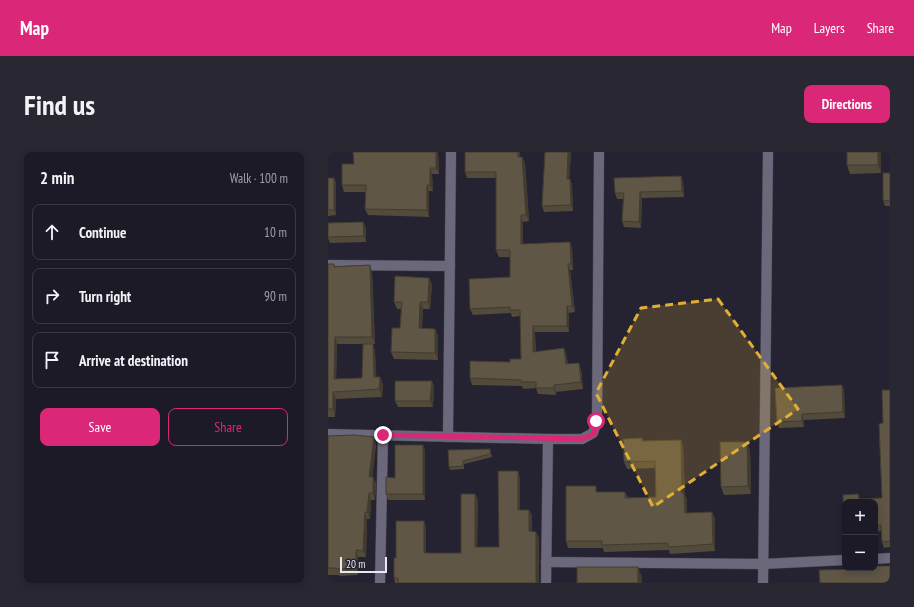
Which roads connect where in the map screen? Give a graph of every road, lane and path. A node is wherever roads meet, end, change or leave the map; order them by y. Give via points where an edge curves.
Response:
1 (451, 152) edge
2 (599, 152) edge
3 (768, 152) edge
4 (328, 265) edge
5 (450, 266) junction
6 (328, 434) edge
7 (383, 435) junction
8 (448, 437) junction
9 (548, 439) junction
10 (890, 558) edge
11 (878, 559) edge
12 (842, 560) edge
13 (546, 562) junction
14 (763, 564) junction
15 (380, 583) edge
16 (546, 583) edge
17 (763, 583) edge

1 - 5 street
2 - 9 street via 594,434 582,439
3 - 14 street
4 - 5 street
5 - 8 street
6 - 7 street
7 - 8 street
7 - 15 street
8 - 9 street
9 - 13 street
10 - 11 street
12 - 14 street
13 - 14 street
13 - 16 street
14 - 17 street

